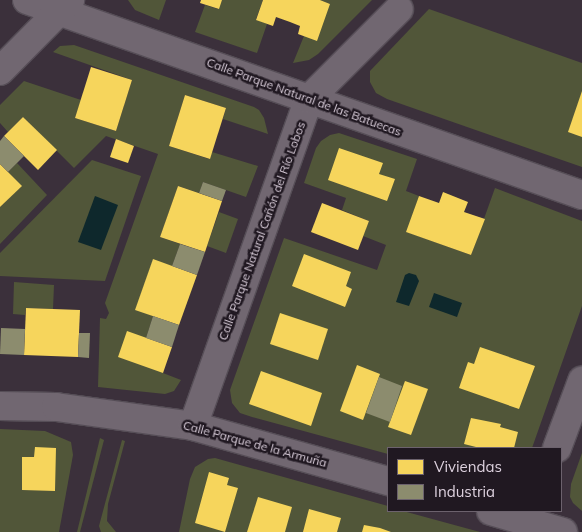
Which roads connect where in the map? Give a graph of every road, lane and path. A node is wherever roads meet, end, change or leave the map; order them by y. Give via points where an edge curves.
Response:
1 (27, 0) edge
2 (64, 6) edge
3 (399, 9) dead end
4 (0, 70) edge
5 (309, 99) junction
6 (582, 195) edge
7 (582, 381) edge
8 (0, 406) edge
9 (193, 426) junction
10 (557, 447) edge
11 (387, 481) edge
12 (498, 512) edge
13 (532, 517) edge
14 (563, 532) edge

1 - 2 street, Calle Parque Natural de las Batuecas
2 - 4 street
2 - 5 street, Calle Parque Natural de las Batuecas
3 - 5 street, Calle Parque Natural Cañón del Río Lobos
5 - 6 street, Calle Parque Natural de las Batuecas
5 - 9 street, Calle Parque Natural Cañón del Río Lobos
7 - 10 street
8 - 9 street, Calle Parque de la Armuña via 56,407
9 - 11 street, Calle Parque de la Armuña
12 - 13 street
13 - 14 street

